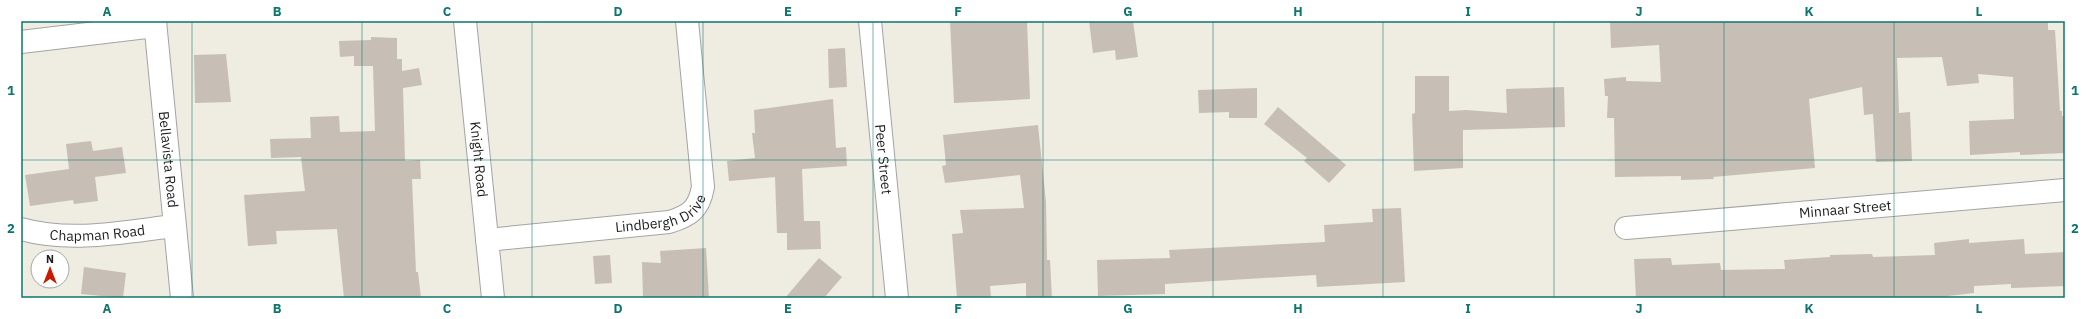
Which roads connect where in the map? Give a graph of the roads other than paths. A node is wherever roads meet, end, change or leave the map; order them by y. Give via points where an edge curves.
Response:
1 (465, 21) edge
2 (687, 21) edge
3 (870, 21) edge
4 (155, 23) edge
5 (21, 42) edge
6 (2065, 190) edge
7 (174, 226) junction
8 (1626, 228) dead end
9 (21, 229) edge
10 (487, 240) junction
11 (182, 298) edge
12 (493, 298) edge
13 (897, 298) edge

1 - 10 street, Knight Road
2 - 10 street, Lindbergh Drive via 704,187 701,200 694,209 684,217 669,222
3 - 13 street, Peer Street
4 - 5 street
4 - 7 street, Bellavista Road
6 - 8 street, Minnaar Street
7 - 9 street, Chapman Road via 70,236
7 - 11 street, Bellavista Road
10 - 12 street, Knight Road

